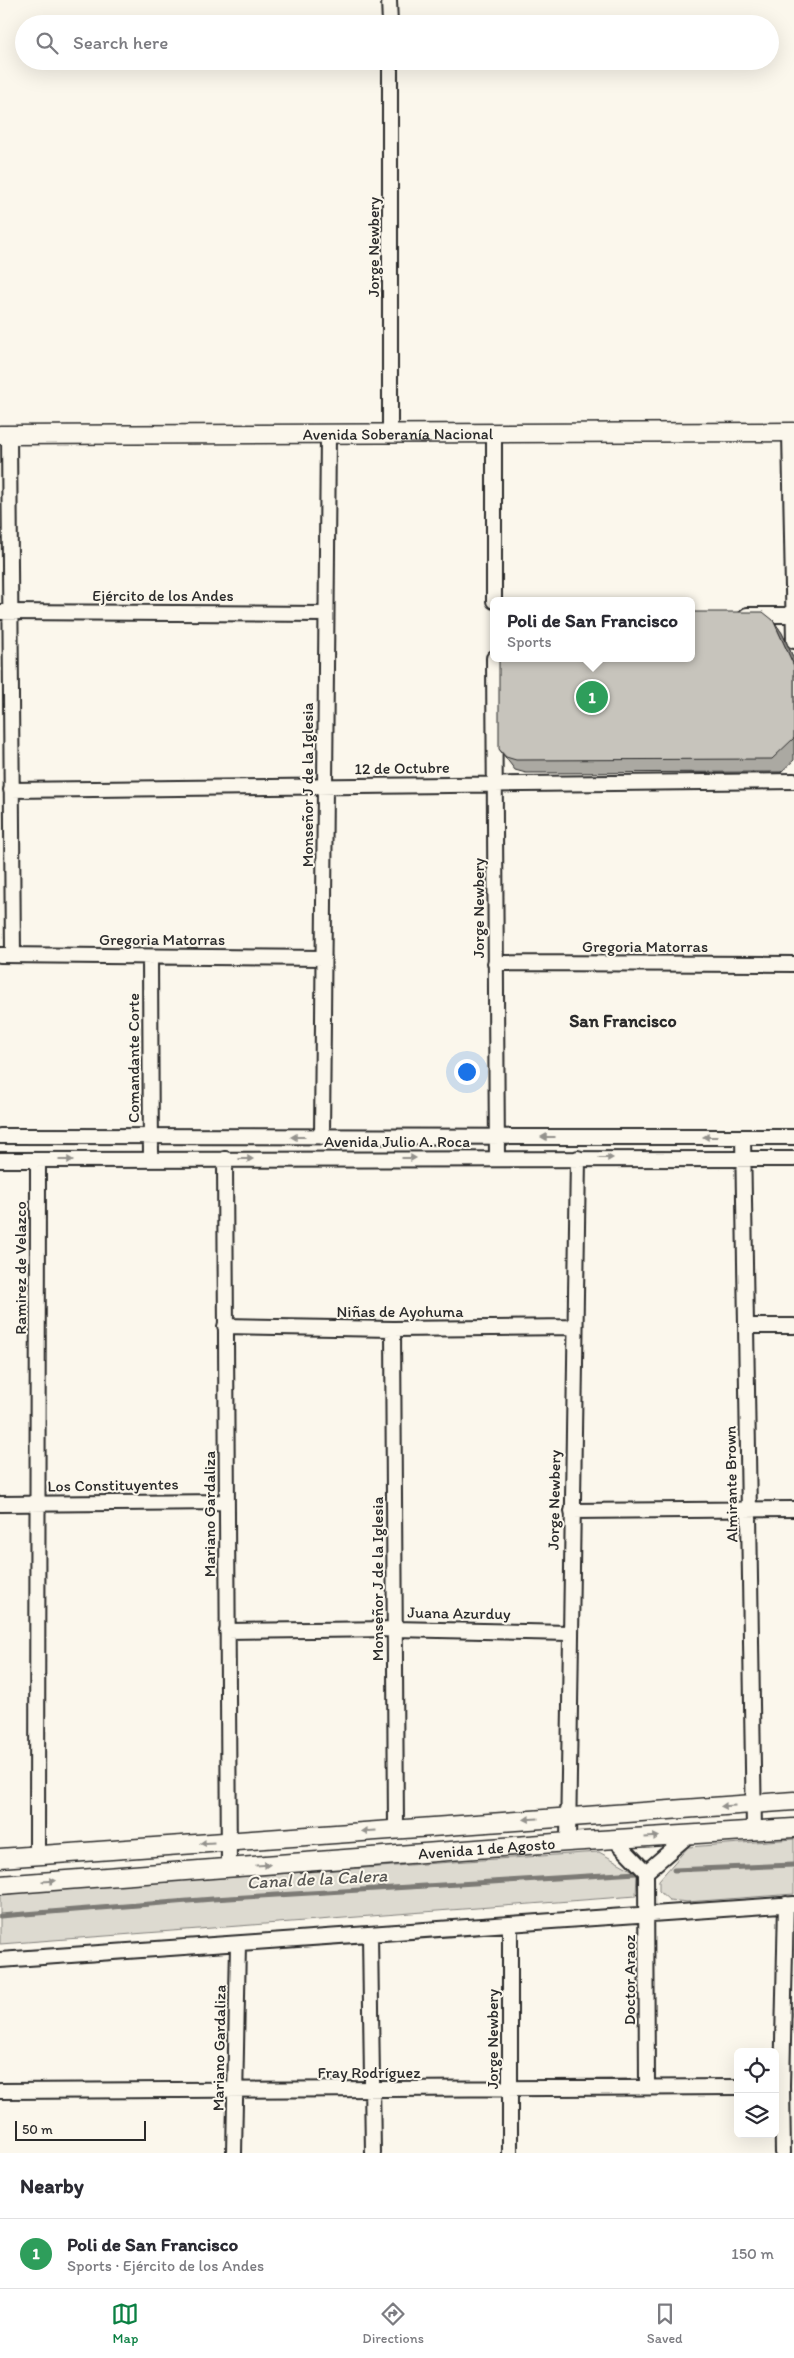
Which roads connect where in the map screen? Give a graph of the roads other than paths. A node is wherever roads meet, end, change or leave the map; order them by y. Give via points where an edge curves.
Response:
1 (390, 0) edge
2 (390, 15) edge
3 (390, 70) edge
4 (792, 432) edge
5 (390, 433) junction
6 (494, 433) junction
7 (328, 434) junction
8 (4, 435) edge
9 (494, 597) edge
10 (5, 612) edge
11 (326, 614) junction
12 (738, 615) edge
13 (794, 615) edge
14 (794, 641) edge
15 (494, 662) edge
16 (794, 781) edge
17 (495, 784) junction
18 (325, 787) junction
19 (11, 790) junction
20 (6, 955) edge
21 (150, 957) junction
22 (324, 958) junction
23 (495, 963) junction
24 (794, 964) edge
25 (0, 1136) edge
26 (151, 1136) junction
27 (322, 1137) junction
28 (496, 1137) junction
29 (743, 1137) junction
30 (794, 1137) edge
31 (497, 1158) junction
32 (578, 1158) junction
33 (225, 1159) junction
34 (744, 1159) junction
35 (794, 1159) edge
36 (0, 1160) edge
37 (38, 1160) junction
38 (151, 1160) junction
39 (225, 1326) junction
40 (746, 1326) junction
41 (794, 1326) edge
42 (575, 1328) junction
43 (393, 1329) junction
44 (226, 1502) junction
45 (0, 1504) edge
46 (37, 1504) junction
47 (749, 1509) junction
48 (794, 1509) edge
49 (572, 1511) junction
50 (395, 1629) junction
51 (227, 1631) junction
52 (570, 1633) junction
53 (794, 1802) edge
54 (753, 1804) junction
55 (567, 1817) junction
56 (794, 1828) edge
57 (396, 1829) junction
58 (754, 1830) junction
59 (690, 1834) junction
60 (614, 1839) junction
61 (228, 1842) junction
62 (568, 1842) junction
63 (37, 1856) junction
64 (0, 1858) edge
65 (229, 1868) junction
66 (646, 1872) junction
67 (0, 1885) edge
68 (790, 1904) edge
69 (647, 1914) junction
70 (510, 1924) junction
71 (370, 1934) junction
72 (238, 1944) junction
73 (0, 1960) edge
74 (779, 2071) edge
75 (734, 2087) edge
76 (510, 2088) junction
77 (647, 2088) junction
78 (372, 2089) junction
79 (236, 2090) junction
80 (0, 2091) edge
81 (779, 2093) edge
82 (234, 2153) edge
83 (373, 2153) edge
84 (510, 2153) edge
85 (783, 2153) edge

1 - 2 street
3 - 5 street, Jorge Newbery
4 - 6 street, Avenida Soberanía Nacional
4 - 13 street
5 - 6 street, Avenida Soberanía Nacional
5 - 7 street, Avenida Soberanía Nacional
6 - 9 street
7 - 8 street, Avenida Soberanía Nacional
7 - 11 street, Monseñor J de la Iglesia
8 - 10 street
10 - 11 street, Ejército de los Andes
10 - 19 street
11 - 18 street, Monseñor J de la Iglesia
12 - 13 street
13 - 14 street
15 - 17 street, Jorge Newbery
16 - 17 street, 12 de Octubre
17 - 18 street, 12 de Octubre
17 - 23 street, Jorge Newbery
18 - 19 street, 12 de Octubre
18 - 22 street, Monseñor J de la Iglesia
19 - 20 street
20 - 21 street, Gregoria Matorras
21 - 22 street, Gregoria Matorras
21 - 26 street, Comandante Corte
22 - 27 street, Monseñor J de la Iglesia
23 - 24 street, Gregoria Matorras
23 - 28 street, Jorge Newbery
25 - 26 street, Avenida Julio A. Roca
27 -> 26 street, Avenida Julio A. Roca
26 - 38 street, Comandante Corte
27 - 28 street, Avenida Julio A. Roca
29 -> 28 street, Avenida Julio A. Roca
28 - 31 street, Jorge Newbery
29 - 30 street, Avenida Julio A. Roca
29 - 34 street, Almirante Brown
31 - 32 street, Avenida Julio A. Roca
33 -> 31 street, Avenida Julio A. Roca
32 -> 34 street, Avenida Julio A. Roca
32 - 42 street, Jorge Newbery
33 - 38 street, Avenida Julio A. Roca
33 - 39 street, Mariano Gardaliza
34 - 35 street, Avenida Julio A. Roca
34 - 40 street, Almirante Brown
36 - 37 street, Avenida Julio A. Roca
37 -> 38 street, Avenida Julio A. Roca
37 - 46 street, Ramirez de Velazco
39 - 43 street, Niñas de Ayohuma
39 - 44 street, Mariano Gardaliza
40 - 41 street
40 - 47 street, Almirante Brown
42 - 43 street, Niñas de Ayohuma
42 - 49 street, Jorge Newbery
43 - 50 street, Monseñor J de la Iglesia
44 - 46 street, Los Constituyentes
44 - 51 street, Mariano Gardaliza
45 - 46 street, Los Constituyentes
46 - 63 street, Ramirez de Velazco
47 - 48 street
47 - 49 street
47 - 54 street, Almirante Brown
49 - 52 street, Jorge Newbery
50 - 51 street, Juana Azurduy
50 - 52 street, Juana Azurduy
50 - 57 street, Monseñor J de la Iglesia
51 - 61 street, Mariano Gardaliza
52 - 55 street, Jorge Newbery
53 - 54 street, Avenida 1 de Agosto
54 -> 55 street, Avenida 1 de Agosto
54 - 58 street, Almirante Brown
55 -> 57 street, Avenida 1 de Agosto
55 - 62 street, Jorge Newbery
56 - 58 street, Avenida 1 de Agosto
57 -> 61 street, Avenida 1 de Agosto
58 - 59 street, Avenida 1 de Agosto
60 -> 59 street, Avenida 1 de Agosto
59 - 66 street
60 - 62 street, Avenida 1 de Agosto
60 - 66 street
61 -> 63 street, Avenida 1 de Agosto
61 - 65 street, Mariano Gardaliza
65 -> 62 street, Avenida 1 de Agosto
63 - 64 street, Avenida 1 de Agosto
67 -> 65 street, Avenida 1 de Agosto
66 - 69 street, Doctor Araoz
68 - 69 street
68 - 74 street
69 - 70 street
69 - 77 street, Doctor Araoz
70 - 71 street
70 - 76 street, Jorge Newbery
71 - 72 street
71 - 78 street
72 - 73 street
72 - 79 street, Mariano Gardaliza
75 - 77 street, Fray Rodríguez
76 - 77 street, Fray Rodríguez
76 - 78 street, Fray Rodríguez
76 - 84 street, Jorge Newbery
78 - 79 street, Fray Rodríguez
78 - 83 street
79 - 80 street, Fray Rodríguez
79 - 82 street, Mariano Gardaliza
81 - 85 street

